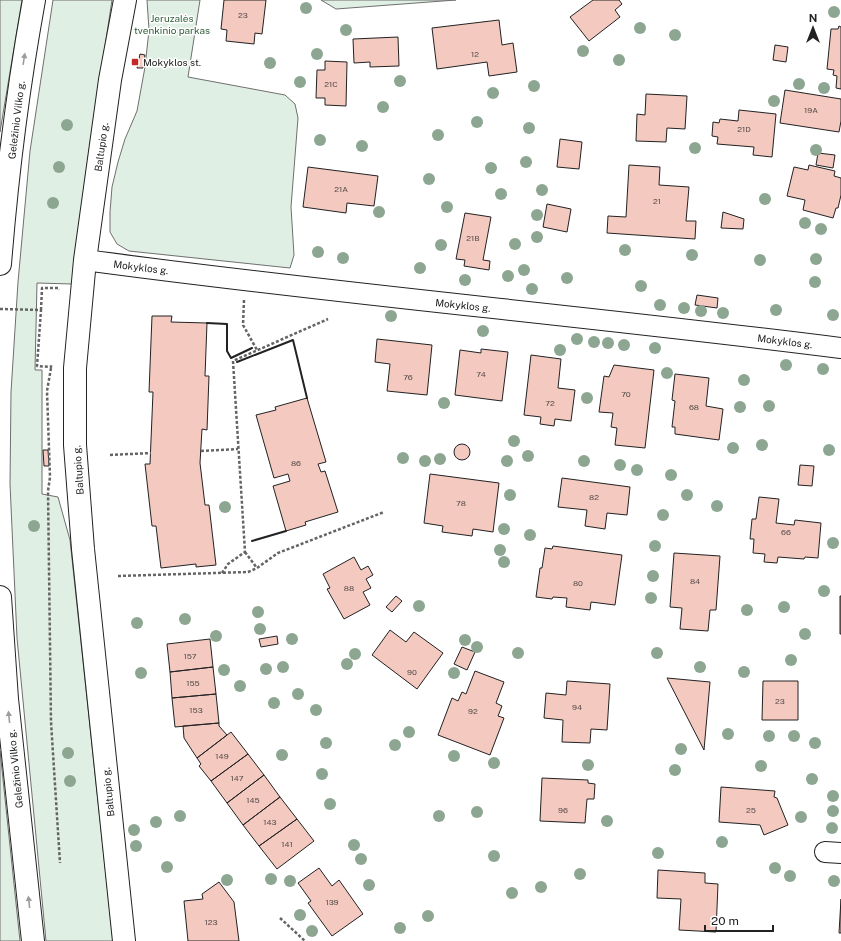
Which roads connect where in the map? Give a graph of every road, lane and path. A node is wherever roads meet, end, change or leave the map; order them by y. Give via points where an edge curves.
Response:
1 (34, 0) edge
2 (125, 0) edge
3 (85, 260) junction
4 (0, 264) edge
5 (245, 280) junction
6 (80, 305) junction
7 (0, 309) edge
8 (41, 310) junction
9 (328, 319) dead end
10 (841, 348) edge
11 (257, 350) junction
12 (52, 359) dead end
13 (51, 367) junction
14 (238, 449) junction
15 (201, 451) dead end
16 (150, 453) dead end
17 (110, 455) dead end
18 (384, 512) dead end
19 (245, 552) junction
20 (257, 568) junction
21 (222, 573) junction
22 (118, 576) dead end
23 (0, 597) edge
24 (60, 863) dead end
25 (280, 918) dead end
26 (33, 941) edge
27 (124, 941) edge
28 (305, 941) edge

4 -> 1 main road, Geležinio Vilko g. via 16,109
2 - 3 main road, Baltupio g. via 110,80
3 - 5 street, Mokyklos g.
3 - 6 main road, Baltupio g.
5 - 10 street, Mokyklos g.
5 - 11 path via 243,325
6 - 8 path via 60,302 58,288 42,288
6 - 27 main road, Baltupio g. via 75,368 76,445 84,556
7 - 8 path
8 - 13 path via 37,366
9 - 11 path
11 - 14 path via 232,361
12 - 13 path
13 - 24 path via 47,391 51,722
14 - 15 path
14 - 19 path
16 - 17 path
18 - 20 path via 278,552
19 - 20 path
19 - 21 path via 228,564
20 - 21 path via 248,572
21 - 22 path
26 -> 23 main road, Geležinio Vilko g. via 7,699
25 - 28 path

